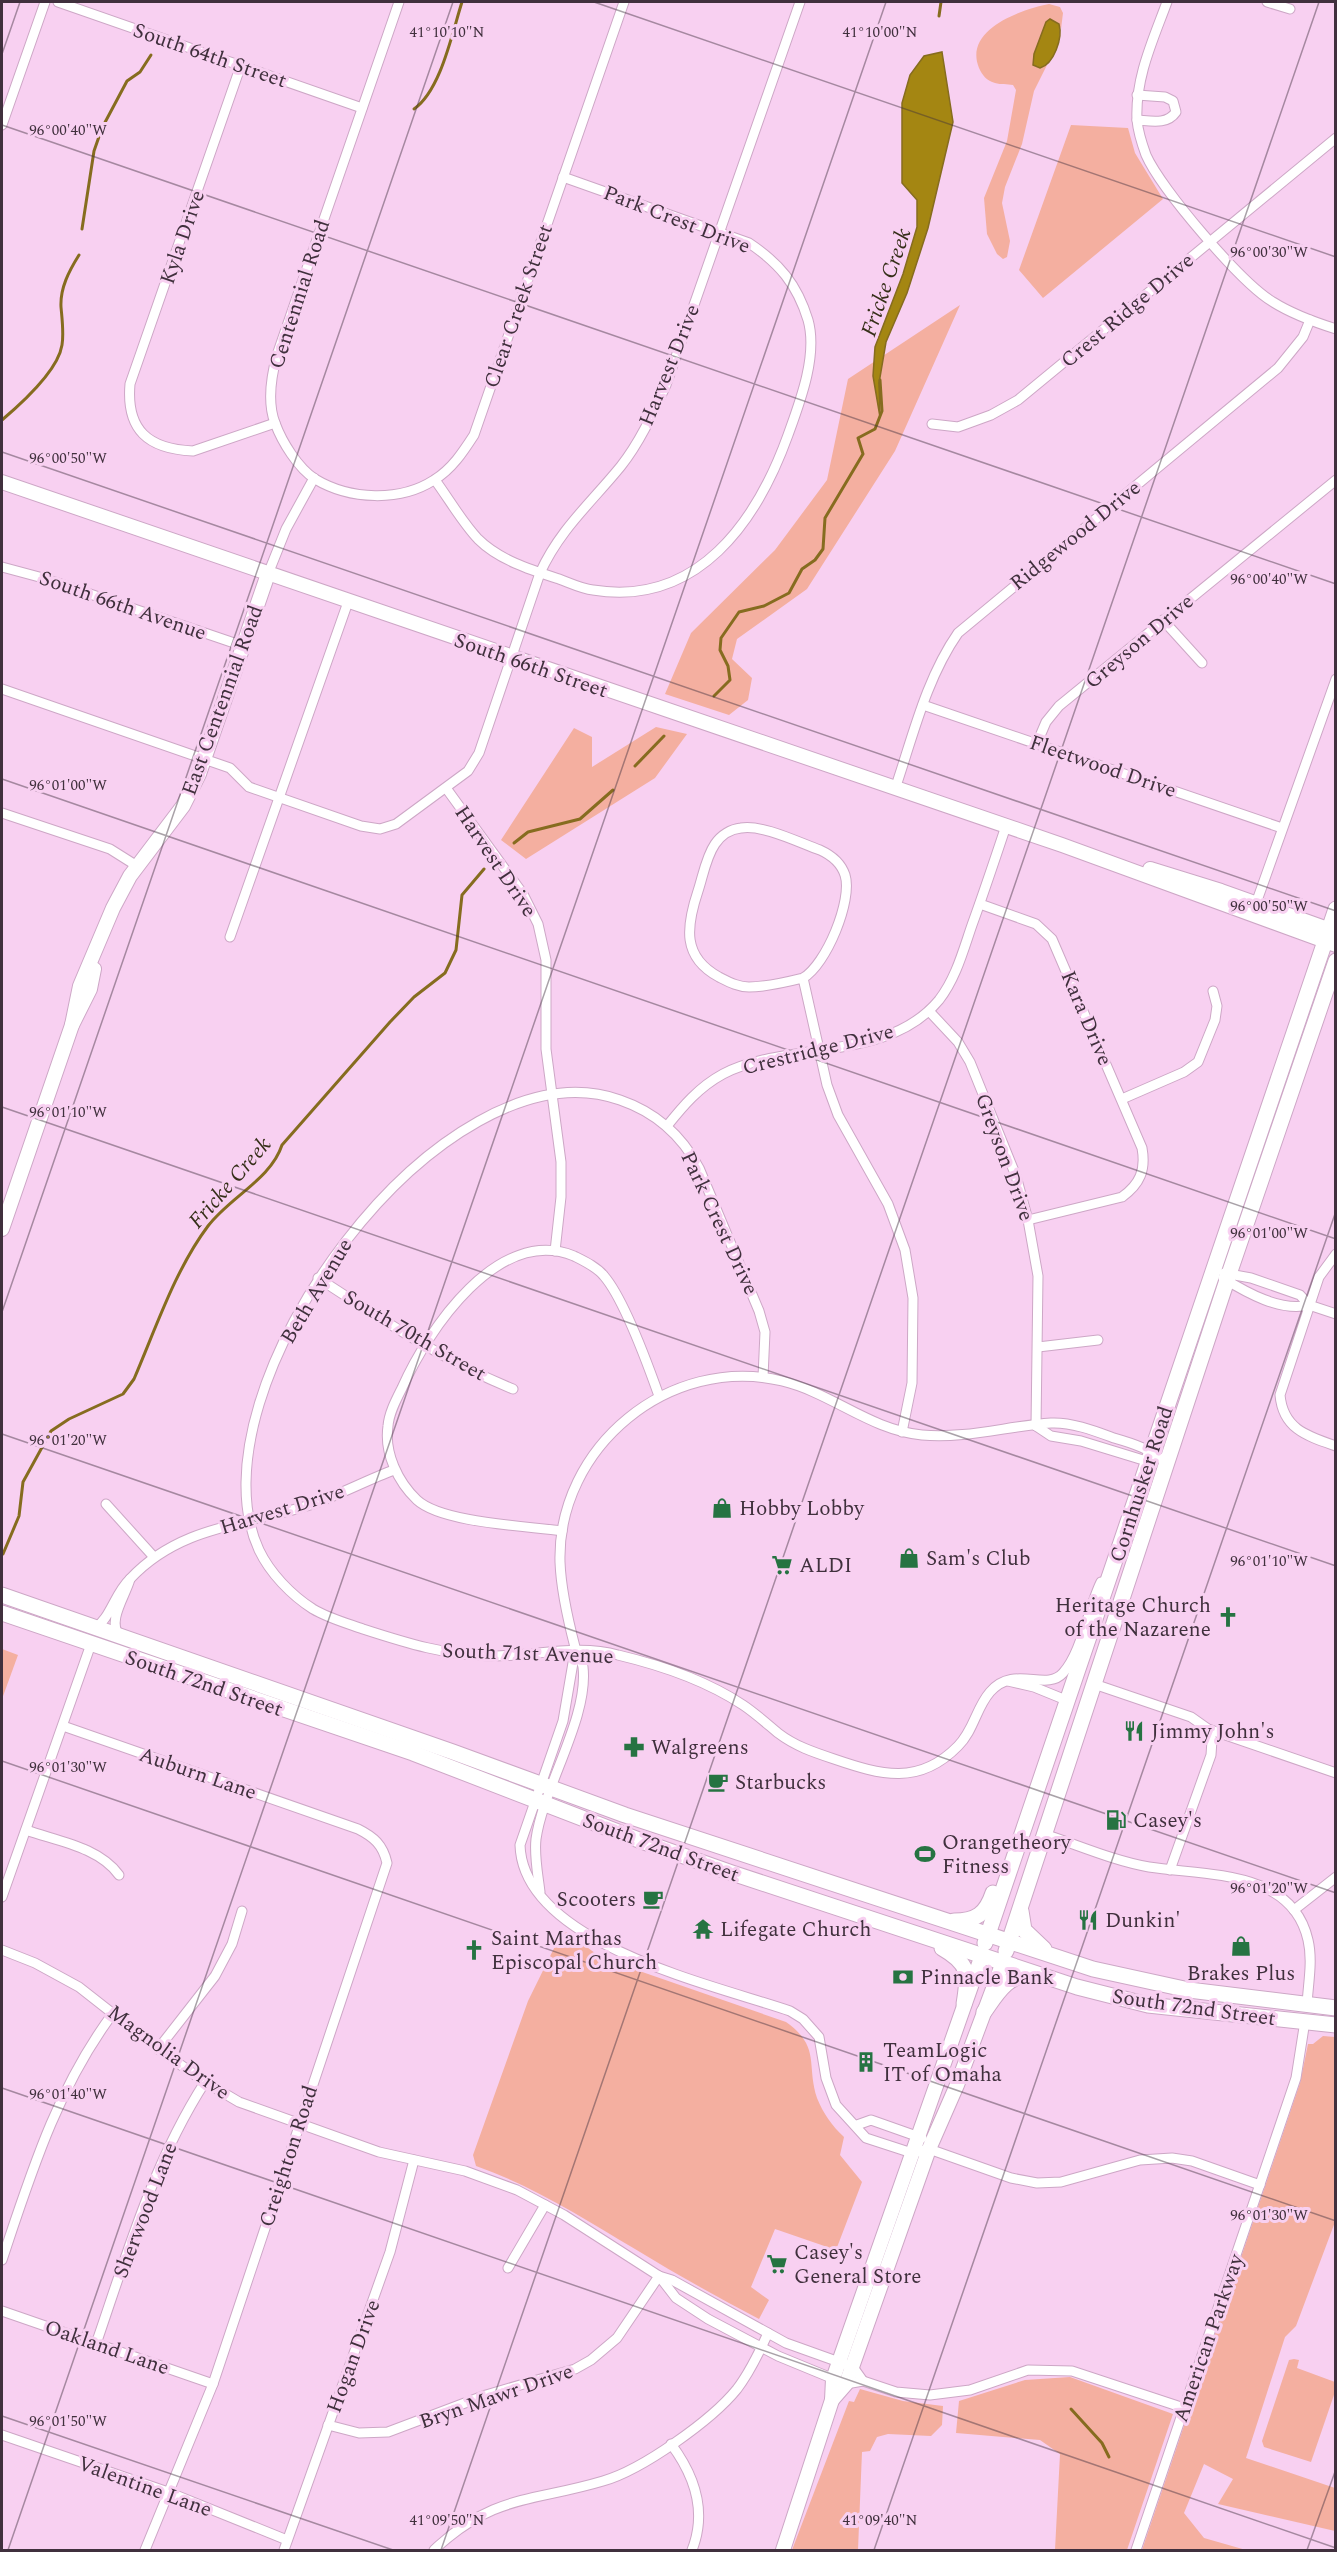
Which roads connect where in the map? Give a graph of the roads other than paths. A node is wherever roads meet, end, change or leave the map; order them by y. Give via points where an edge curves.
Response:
1 (45, 2) edge
2 (58, 2) edge
3 (399, 2) edge
4 (624, 2) edge
5 (800, 2) edge
6 (1167, 2) edge
7 (1267, 2) edge
8 (1290, 9) dead end
9 (241, 65) junction
10 (1137, 95) junction
11 (362, 108) junction
12 (1137, 120) junction
13 (2, 125) edge
14 (1335, 138) edge
15 (563, 177) junction
16 (720, 231) junction
17 (1211, 241) junction
18 (1310, 320) junction
19 (1335, 329) edge
20 (275, 423) junction
21 (932, 424) dead end
22 (314, 478) junction
23 (435, 480) junction
24 (1335, 480) edge
25 (2, 482) edge
26 (2, 567) edge
27 (540, 573) junction
28 (268, 574) junction
29 (348, 602) junction
30 (1163, 620) junction
31 (243, 646) junction
32 (512, 659) junction
33 (1202, 663) dead end
34 (1335, 679) edge
35 (2, 689) edge
36 (923, 705) junction
37 (1037, 743) junction
38 (204, 759) junction
39 (446, 788) junction
40 (895, 789) junction
41 (279, 797) junction
42 (2, 813) edge
43 (1006, 826) junction
44 (1282, 828) junction
45 (137, 866) junction
46 (980, 903) junction
47 (1254, 909) junction
48 (1335, 909) edge
49 (1331, 936) edge
50 (230, 937) dead end
51 (1335, 961) edge
52 (803, 978) junction
53 (1214, 991) dead end
54 (929, 1011) junction
55 (818, 1050) junction
56 (552, 1093) junction
57 (1122, 1099) junction
58 (667, 1126) junction
59 (1028, 1220) junction
60 (2, 1229) edge
61 (555, 1251) junction
62 (1335, 1254) edge
63 (1212, 1271) junction
64 (1228, 1277) junction
65 (318, 1278) junction
66 (1309, 1305) junction
67 (1335, 1314) edge
68 (1098, 1340) dead end
69 (423, 1344) junction
70 (1038, 1347) junction
71 (763, 1377) junction
72 (513, 1389) dead end
73 (659, 1396) junction
74 (1036, 1426) junction
75 (902, 1432) junction
76 (1335, 1446) edge
77 (1150, 1457) junction
78 (1167, 1463) junction
79 (394, 1470) junction
80 (106, 1504) dead end
81 (249, 1520) junction
82 (562, 1531) junction
83 (1125, 1533) junction
84 (153, 1556) junction
85 (130, 1579) junction
86 (2, 1595) edge
87 (2, 1613) edge
88 (95, 1628) junction
89 (120, 1636) junction
90 (91, 1644) junction
91 (575, 1651) junction
92 (1008, 1681) junction
93 (1094, 1684) junction
94 (1066, 1700) junction
95 (63, 1726) junction
96 (1208, 1729) junction
97 (1335, 1773) edge
98 (546, 1786) junction
99 (540, 1802) junction
100 (300, 1808) joint
101 (26, 1830) junction
102 (1044, 1834) junction
103 (1170, 1870) junction
104 (119, 1875) dead end
105 (1335, 1877) edge
106 (540, 1892) junction
107 (2, 1897) edge
108 (1023, 1901) junction
109 (1294, 1910) junction
110 (242, 1911) dead end
111 (945, 1920) junction
112 (988, 1934) junction
113 (921, 1935) junction
114 (1010, 1941) junction
115 (2, 1950) edge
116 (982, 1955) junction
117 (1057, 1957) junction
118 (1003, 1962) junction
119 (1036, 1974) junction
120 (964, 2004) junction
121 (1307, 2005) junction
122 (1174, 2008) junction
123 (1335, 2008) edge
124 (114, 2012) junction
125 (984, 2012) junction
126 (1335, 2016) edge
127 (1305, 2021) junction
128 (1335, 2025) edge
129 (158, 2049) junction
130 (205, 2082) junction
131 (298, 2124) junction
132 (857, 2125) junction
133 (918, 2135) junction
134 (929, 2149) junction
135 (912, 2153) junction
136 (414, 2160) junction
137 (1260, 2185) junction
138 (545, 2205) junction
139 (2, 2260) edge
140 (508, 2268) dead end
141 (659, 2276) junction
142 (2, 2311) edge
143 (768, 2333) junction
144 (96, 2344) junction
145 (762, 2348) junction
146 (846, 2364) junction
147 (863, 2381) junction
148 (840, 2382) junction
149 (213, 2384) junction
150 (1184, 2408) junction
151 (328, 2425) junction
152 (2, 2435) edge
153 (671, 2444) junction
154 (168, 2492) junction
155 (287, 2540) junction
156 (146, 2550) edge
157 (284, 2550) edge
158 (434, 2550) edge
159 (692, 2550) edge
160 (783, 2550) edge
161 (1136, 2550) edge

1 - 13 street
2 - 9 street, South 64th Street
3 - 11 street, Centennial Road
4 - 15 street, Clear Creek Street
5 - 16 street, Harvest Drive
6 - 10 street
7 - 8 street
9 - 11 street, South 64th Street
9 - 20 street, Kyla Drive via 130,384 130,410 144,437 180,451 193,451
10 - 12 street
10 - 12 street via 1165,97 1173,101 1176,112 1165,121
11 - 20 street, Centennial Road via 277,355 271,389
12 - 17 street via 1147,156 1159,177
14 - 17 street, Crest Ridge Drive
15 - 16 street, Park Crest Drive
15 - 23 street, Clear Creek Street via 474,435 459,458
16 - 27 street, Harvest Drive via 666,385 647,426 622,465 552,546
16 - 27 street, Park Crest Drive via 749,243 774,260 795,287 808,322 810,355 795,417 777,465 748,520 719,553 677,579 636,591 593,590
17 - 18 street via 1253,288
17 - 21 street, Crest Ridge Drive via 1018,400 958,427
18 - 19 street
18 - 36 street, Ridgewood Drive via 1292,354 1278,368 958,633 942,656
20 - 22 street, Centennial Road via 291,453
22 - 23 street, Clear Creek Street via 344,491 369,496 394,494
22 - 28 street via 286,529
23 - 27 street, Park Crest Drive via 478,539 508,560
24 - 30 street, Greyson Drive
25 - 28 street, South 66th Street
26 - 31 street, South 66th Avenue
27 - 32 street, Harvest Drive
28 - 29 street, South 66th Street
28 - 31 street, East Centennial Road
29 - 32 street, South 66th Street
29 - 41 street
30 - 33 street
30 - 37 street, Greyson Drive via 1059,706
31 - 38 street, East Centennial Road
32 - 39 street, Harvest Drive via 474,764
32 - 40 street, South 66th Street
34 - 44 street
35 - 38 street
36 - 37 street, Fleetwood Drive
36 - 40 street, Ridgewood Drive
37 - 44 street, Fleetwood Drive
38 - 41 street via 230,768 249,787
38 - 45 street, East Centennial Road via 183,806
39 - 41 street via 396,824 380,829
39 - 56 street, Harvest Drive via 523,894 538,924 546,960 546,1049
40 - 43 street, South 66th Street
41 - 50 street
42 - 45 street via 110,849
43 - 46 street, Crestridge Drive
43 - 47 street, South 66th Street via 1165,873
44 - 47 street
45 - 60 street, East Centennial Road via 113,908 80,986 72,1025
46 - 54 street, Crestridge Drive via 953,976
46 - 57 street, Kara Drive via 1036,924 1052,939
47 - 49 street, South 66th Street
48 - 49 main road, Cornhusker Road
49 - 63 main road, Cornhusker Road
51 - 64 main road, Cornhusker Road
52 - 52 street via 822,959 846,900 845,873 820,850 754,827 725,834 709,855 691,912 690,940 698,963 736,986
52 - 55 street
53 - 57 street via 1215,1020 1198,1062
54 - 55 street, Crestridge Drive via 893,1032
54 - 59 street, Greyson Drive via 958,1042 970,1062 1016,1176
55 - 58 street, Crestridge Drive via 746,1065 723,1074 694,1094
55 - 75 street via 838,1115 888,1204 905,1250 913,1298 912,1383
56 - 58 street, Park Crest Drive via 593,1092 614,1097
56 - 61 street, Harvest Drive via 561,1162
56 - 65 street, Beth Avenue via 532,1096 502,1110 451,1140 401,1179 353,1229
57 - 59 street, Kara Drive via 1144,1161 1142,1176 1133,1189 1122,1197
58 - 71 street, Park Crest Drive via 699,1168 759,1311 765,1346
59 - 70 street, Greyson Drive via 1038,1276
61 - 69 street via 514,1257 493,1269 465,1294
61 - 73 street via 585,1261 604,1275 617,1295
62 - 66 street via 1319,1278
63 - 64 street
63 - 77 main road, Cornhusker Road
64 - 66 street via 1251,1278 1300,1295
64 - 66 street via 1246,1292 1295,1308
64 - 78 main road, Cornhusker Road
65 - 69 street, South 70th Street
65 - 81 street, Beth Avenue via 281,1346 260,1405 245,1487
66 - 67 street
66 - 76 street via 1282,1382 1281,1408 1300,1433
68 - 70 street
69 - 72 street, South 70th Street via 474,1374
69 - 79 street via 387,1426
70 - 74 street, Greyson Drive
71 - 73 street via 709,1380
71 - 75 street via 804,1387 862,1418
73 - 82 street via 627,1417 598,1447 579,1475
74 - 75 street via 939,1436
74 - 77 street via 1051,1436
74 - 77 street via 1074,1426
77 - 78 street
77 - 83 main road, Cornhusker Road
78 - 93 main road, Cornhusker Road
79 - 81 street, Harvest Drive via 314,1504
79 - 82 street via 419,1501 448,1515
80 - 84 street
81 - 84 street, Harvest Drive via 201,1533
81 - 91 street, South 71st Avenue via 259,1550 272,1571 307,1605 326,1616 400,1641 453,1653 493,1656
82 - 91 street via 562,1577
83 - 92 street via 1095,1594 1067,1669 1050,1681 1024,1677
83 - 93 main road via 1111,1599 1088,1670
83 - 94 main road, Cornhusker Road
84 - 85 street, Harvest Drive
85 - 88 street, Harvest Drive via 117,1594 106,1619
85 - 89 street, Harvest Drive via 114,1622
86 - 88 main road, South 72nd Street
87 - 90 main road, South 72nd Street
88 - 89 main road, South 72nd Street
89 - 98 main road, South 72nd Street
90 - 95 street
90 - 99 main road, South 72nd Street via 413,1754
91 - 92 street, South 71st Avenue via 615,1653 705,1684 741,1703 799,1747 884,1774 908,1773 945,1757 970,1731 990,1692
91 - 98 street via 583,1666 578,1705
92 - 94 street
93 - 96 street via 1191,1717
93 - 102 main road, Cornhusker Road
94 - 111 main road via 1047,1734 989,1906 973,1919
94 - 112 main road, Cornhusker Road
95 - 100 street, Auburn Lane
95 - 101 street
96 - 97 street
96 - 103 street via 1211,1755
98 - 99 street
98 - 111 main road, South 72nd Street
99 - 106 street via 535,1852
99 - 106 street via 523,1830 521,1860 531,1883
99 - 113 main road, South 72nd Street via 742,1877
100 - 131 street, Creighton Road via 372,1836 384,1849 387,1863
101 - 104 street via 96,1854 110,1862
101 - 107 street
102 - 103 street via 1139,1865
102 - 108 main road, Cornhusker Road
103 - 109 street via 1255,1883 1273,1891
105 - 109 street
106 - 132 street via 562,1918 602,1944 803,2019 819,2037 826,2078 836,2105
108 - 114 main road, Cornhusker Road
108 - 117 main road via 1024,1930
109 - 121 street via 1308,1941
110 - 129 street via 232,1944 215,1976
111 - 112 main road, South 72nd Street
112 - 114 main road, South 72nd Street
112 - 116 main road, Cornhusker Road
113 - 116 main road, South 72nd Street
113 - 120 main road via 956,1956 964,1966 968,1981
114 - 117 main road, South 72nd Street
114 - 118 main road, Cornhusker Road
115 - 124 street, Magnolia Drive via 79,1987
116 - 118 main road, South 72nd Street
116 - 120 street, Cornhusker Road
117 - 121 main road, South 72nd Street via 1163,1986
118 - 119 main road, South 72nd Street
118 - 125 street, Cornhusker Road
119 - 122 main road, South 72nd Street via 1121,1999
119 - 125 main road via 1009,1979
120 - 133 street, Cornhusker Road
121 - 122 main road via 1291,2012 1223,2004
121 - 123 main road, South 72nd Street
122 - 127 main road, South 72nd Street
124 - 129 street, Magnolia Drive
124 - 139 street via 62,2096
125 - 134 street, Cornhusker Road
126 - 127 main road via 1310,2014
127 - 128 main road, South 72nd Street
127 - 137 street, American Parkway via 1296,2078
129 - 130 street, Magnolia Drive
130 - 131 street, Magnolia Drive via 239,2102
130 - 144 street, Sherwood Lane via 179,2123 150,2186
131 - 136 street, Magnolia Drive
131 - 149 street, Creighton Road
132 - 133 street via 872,2120
132 - 135 street via 867,2138
133 - 134 street
133 - 135 street, Cornhusker Road
134 - 135 street
134 - 137 street via 1011,2178 1037,2183 1061,2182 1140,2160 1172,2158
134 - 146 street, Cornhusker Road
135 - 146 street, Cornhusker Road
136 - 138 street, Magnolia Drive via 465,2171
136 - 151 street, Hogan Drive via 390,2252
137 - 150 street, American Parkway
138 - 140 street
138 - 141 street, Magnolia Drive
141 - 143 street
141 - 145 street via 676,2298
141 - 151 street, Bryn Mawr Drive via 617,2338 575,2369 388,2432 359,2433
142 - 144 street, Oakland Lane
143 - 145 street
143 - 146 street
144 - 149 street, Oakland Lane
145 - 148 street
145 - 153 street via 746,2377 717,2410
146 - 147 street
146 - 148 street, Cornhusker Road
147 - 148 street
147 - 150 street via 896,2392 930,2395 970,2390 1028,2370 1072,2371
148 - 160 street, Cornhusker Road
149 - 154 street, Creighton Road
150 - 161 street, American Parkway
151 - 155 street, Hogan Drive
152 - 154 street, Valentine Lane
153 - 158 street via 607,2480 500,2506 460,2528
153 - 159 street via 693,2481 698,2499 699,2523
154 - 155 street, Valentine Lane
154 - 156 street, Creighton Road
155 - 157 street, Hogan Drive

